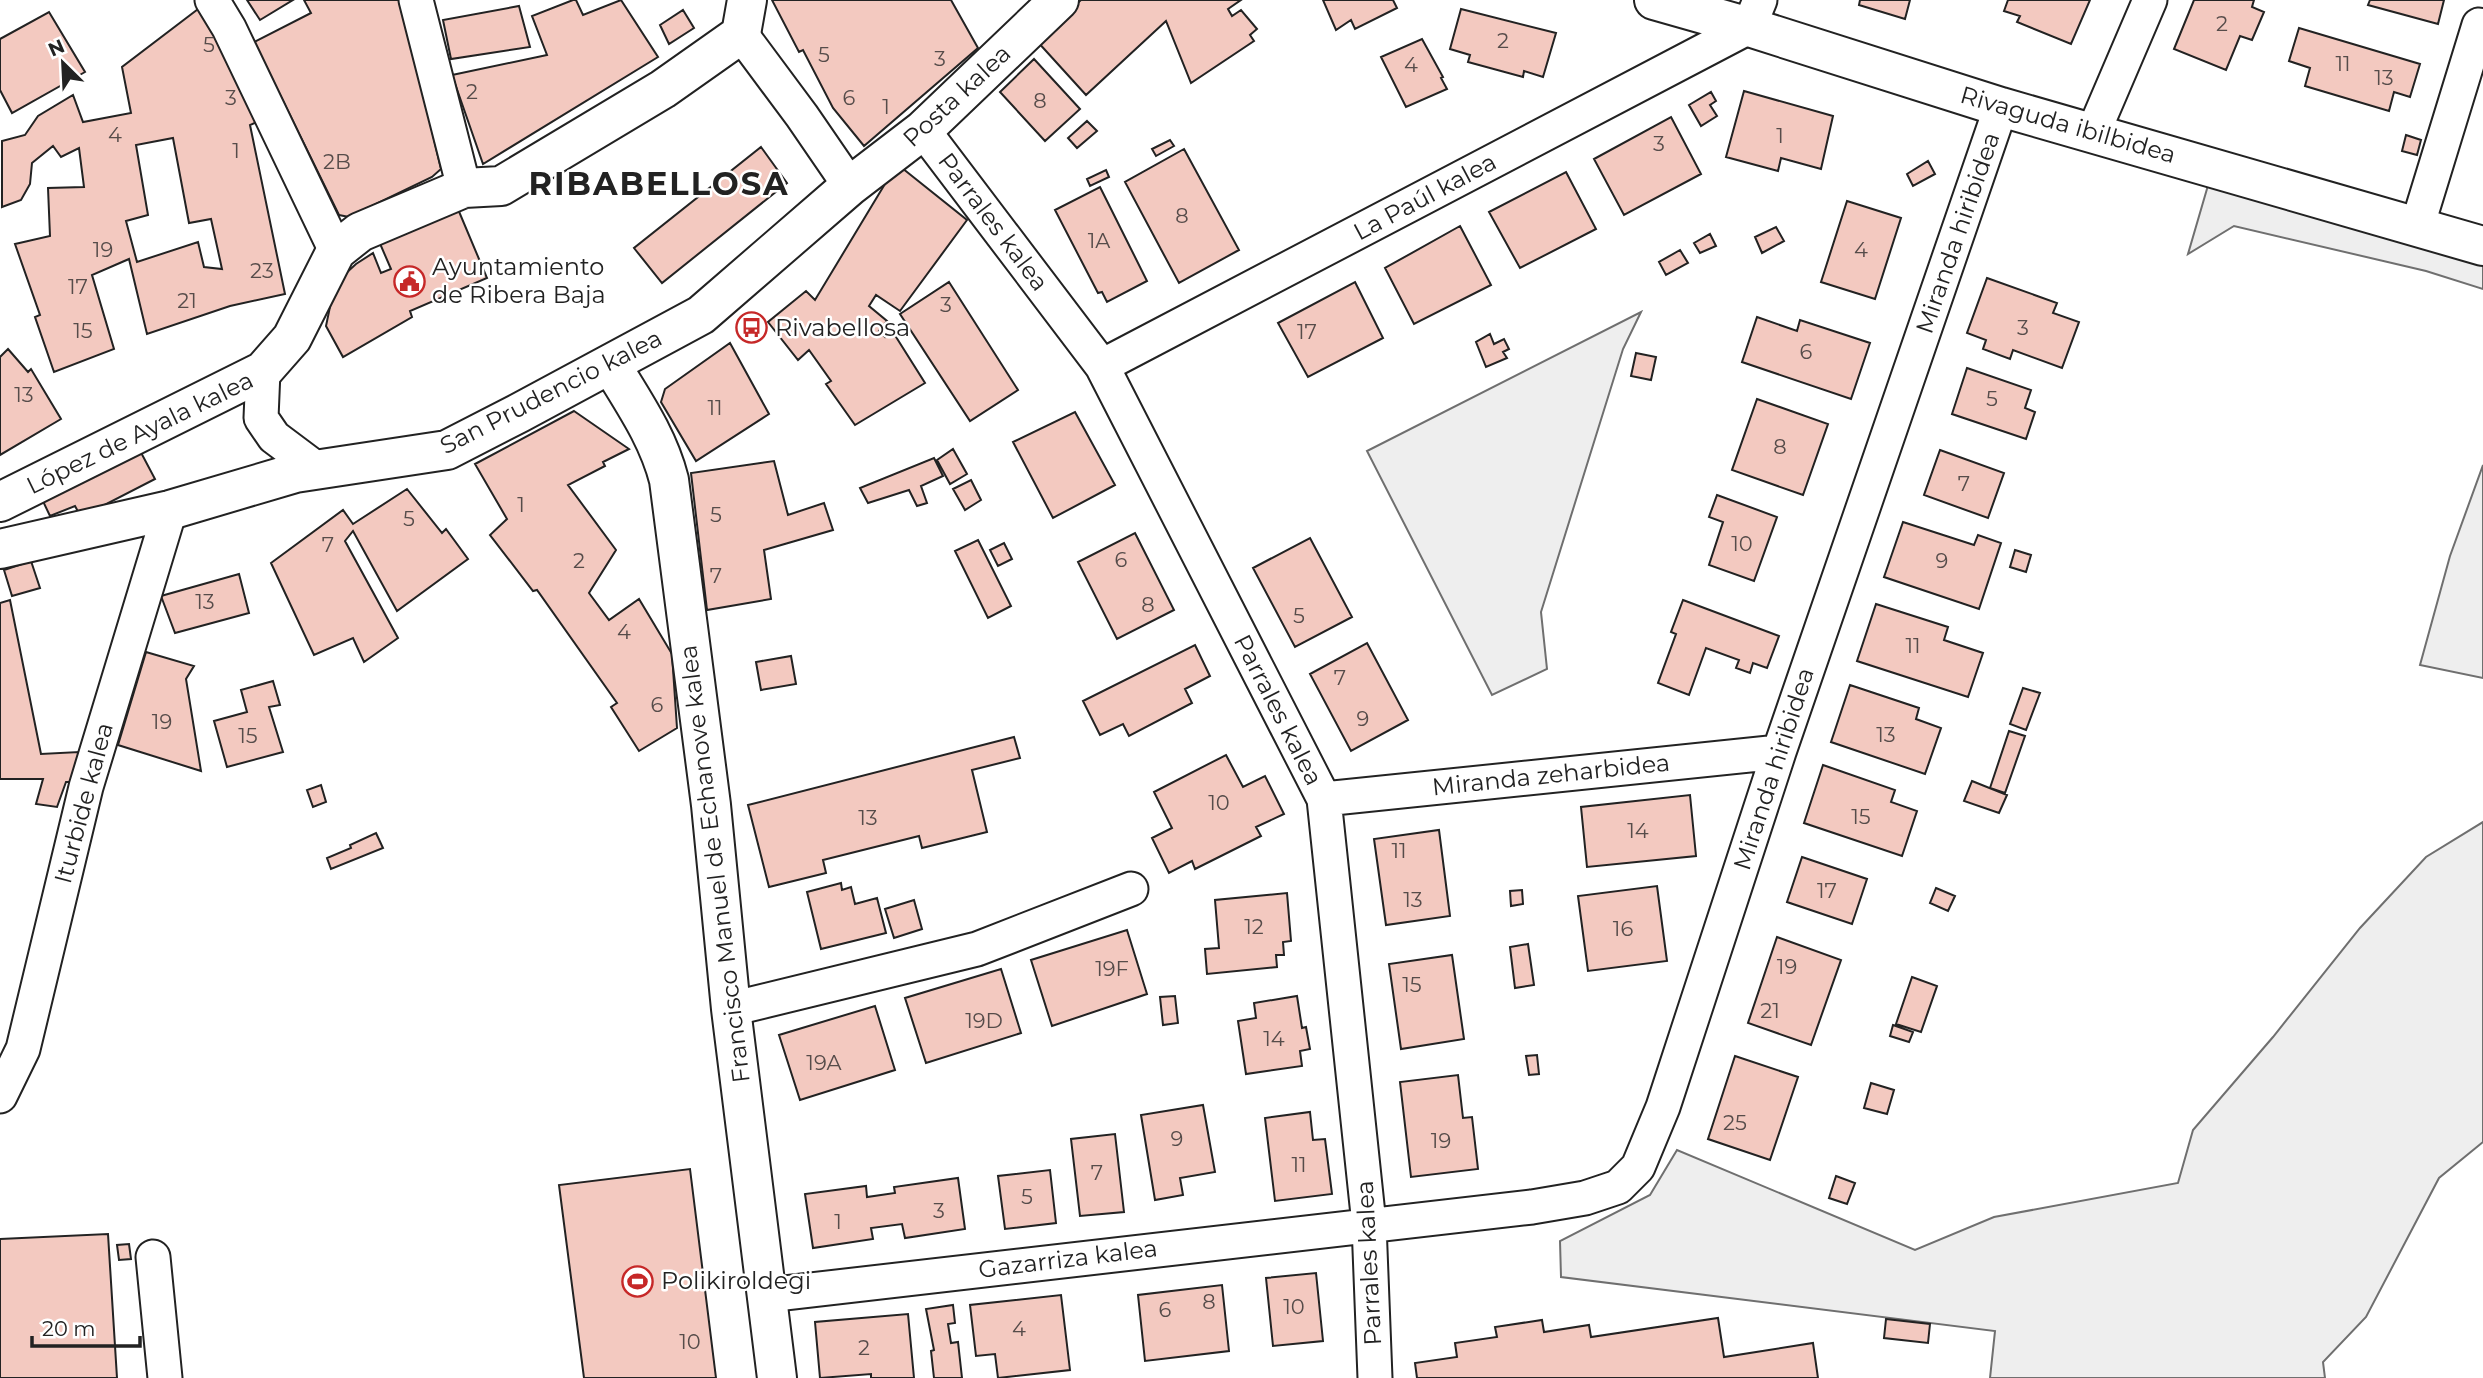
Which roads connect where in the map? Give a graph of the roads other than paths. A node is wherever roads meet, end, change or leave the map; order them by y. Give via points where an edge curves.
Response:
1 (212, 0) edge
2 (416, 0) edge
3 (1059, 0) edge
4 (1654, 0) edge
5 (2150, 0) edge
6 (1754, 13) edge
7 (744, 17) edge
8 (2483, 27) edge
9 (2001, 107) junction
10 (923, 131) junction
11 (2093, 133) junction
12 (850, 186) junction
13 (464, 188) junction
14 (2417, 227) junction
15 (2483, 246) edge
16 (336, 251) junction
17 (611, 365) junction
18 (1102, 366) junction
19 (263, 371) junction
20 (317, 470) junction
21 (0, 502) edge
22 (170, 510) junction
23 (0, 549) edge
24 (1779, 752) junction
25 (1324, 799) junction
26 (1131, 889) dead end
27 (731, 1009) junction
28 (0, 1096) edge
29 (1370, 1224) junction
30 (153, 1257) dead end
31 (767, 1295) junction
32 (165, 1378) edge
33 (777, 1378) edge
34 (1375, 1378) edge

1 - 16 street
2 - 13 street
3 - 10 street, Posta kalea
4 - 6 street, Rivaguda ibilbidea
5 - 11 street
6 - 9 street, Rivaguda ibilbidea
6 - 18 street, La Paúl kalea
7 - 12 street
7 - 13 street, López de Ayala kalea via 663,89 501,186
8 - 14 street via 2479,25
9 - 11 street, Rivaguda ibilbidea
9 - 24 street, Miranda hiribidea
10 - 12 street, Posta kalea
10 - 18 street, Parrales kalea
11 - 14 street, Rivaguda ibilbidea
12 - 17 street, San Prudencio kalea via 701,315
13 - 16 street, López de Ayala kalea via 360,232
14 - 15 street, Rivaguda ibilbidea
16 - 19 street, López de Ayala kalea via 292,338
17 - 20 street, San Prudencio kalea via 447,450
17 - 27 street, Francisco Manuel de Echanove kalea via 648,423 669,480 711,805
18 - 25 street, Parrales kalea
19 - 20 street via 261,418 274,437
19 - 21 street, López de Ayala kalea
20 - 22 street, San Prudencio kalea
22 - 23 street, San Prudencio kalea
22 - 28 street, Iturbide kalea via 86,787 23,1049
24 - 25 street, Miranda zeharbidea
24 - 29 street, Miranda hiribidea via 1638,1167 1618,1187 1585,1198
25 - 29 street, Parrales kalea
26 - 27 street via 976,949
27 - 31 street, Francisco Manuel de Echanove kalea
29 - 31 street, Gazarriza kalea
29 - 34 street, Parrales kalea
30 - 32 street
31 - 33 street, Francisco Manuel de Echanove kalea

